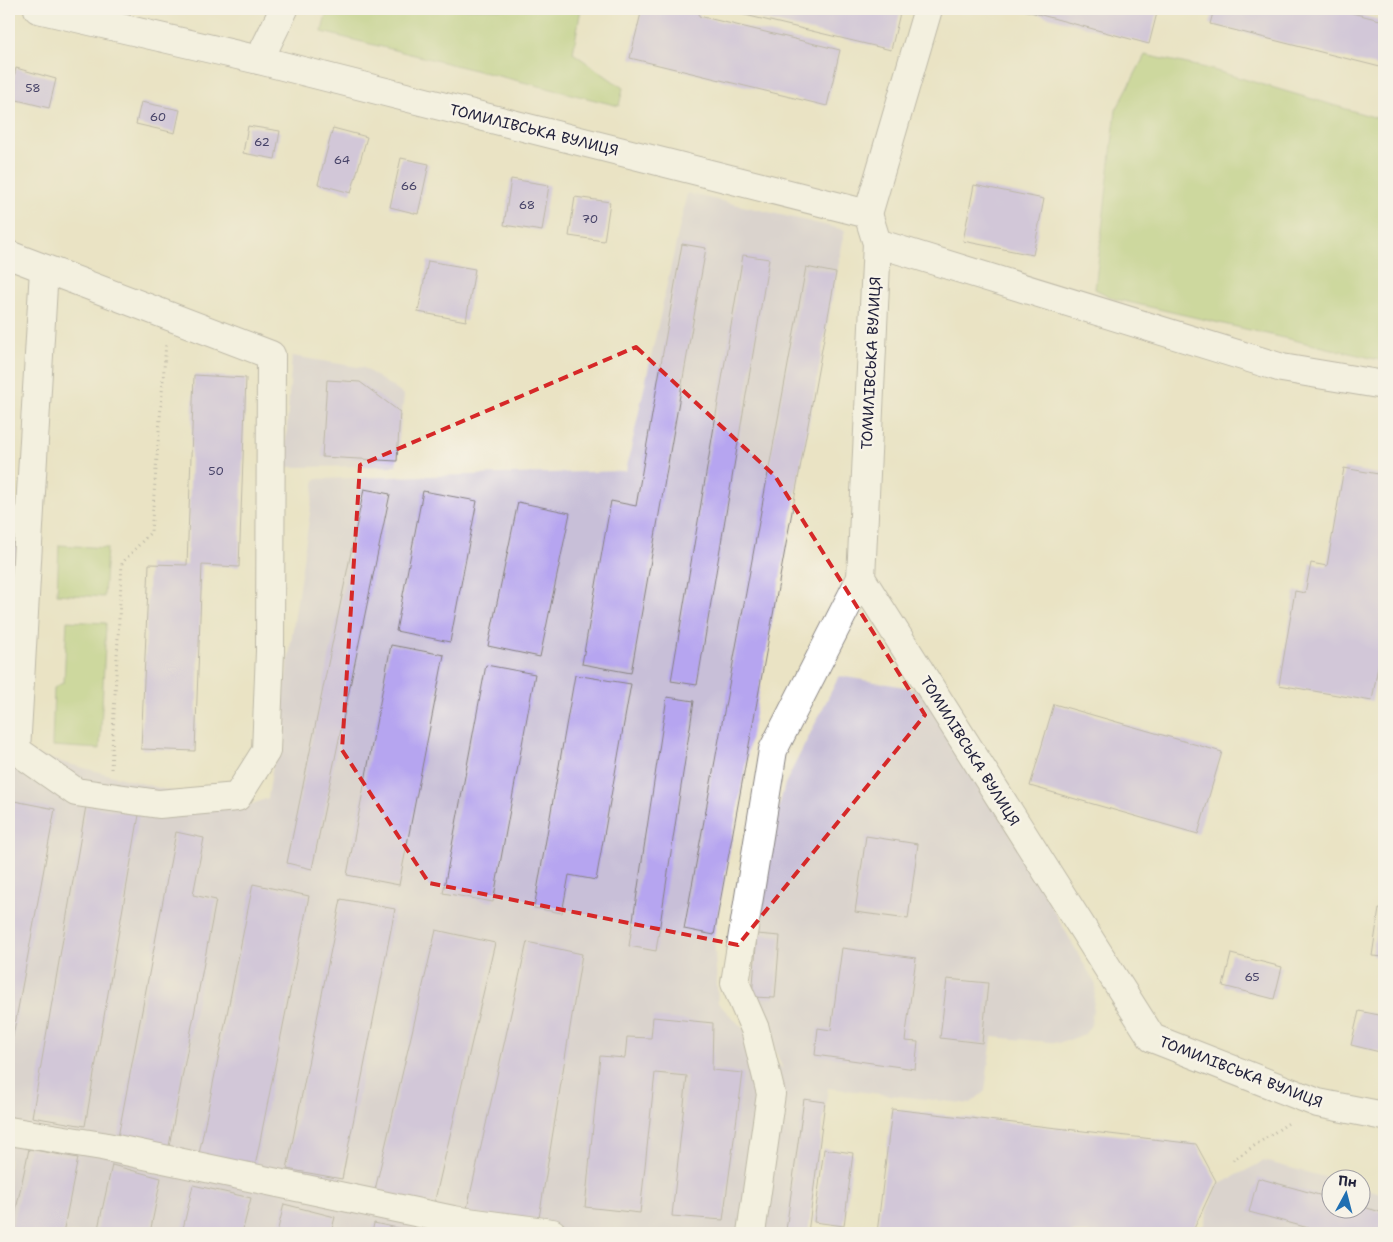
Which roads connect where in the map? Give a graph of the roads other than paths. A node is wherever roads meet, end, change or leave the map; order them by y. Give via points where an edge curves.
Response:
1 (38, 9) edge
2 (284, 9) edge
3 (928, 9) edge
4 (259, 60) junction
5 (868, 214) junction
6 (877, 243) junction
7 (9, 255) edge
8 (44, 269) junction
9 (1384, 385) edge
10 (860, 578) junction
11 (12, 749) edge
12 (1384, 1116) edge
13 (9, 1131) edge
14 (552, 1233) edge
15 (750, 1233) edge

1 - 4 street, ТОМИЛІВСЬКА ВУЛИЦЯ
2 - 4 street
3 - 5 street
4 - 5 street, ТОМИЛІВСЬКА ВУЛИЦЯ
5 - 6 street, ТОМИЛІВСЬКА ВУЛИЦЯ
6 - 9 street via 1282,368
6 - 10 street, ТОМИЛІВСЬКА ВУЛИЦЯ
7 - 8 street
8 - 11 street
8 - 11 street via 271,355 270,651 266,751 237,797 159,804 76,792
10 - 12 street, ТОМИЛІВСЬКА ВУЛИЦЯ via 1152,1038 1318,1103
10 - 15 street via 773,750 735,984 755,1029 771,1094
13 - 14 street via 110,1148 453,1220

